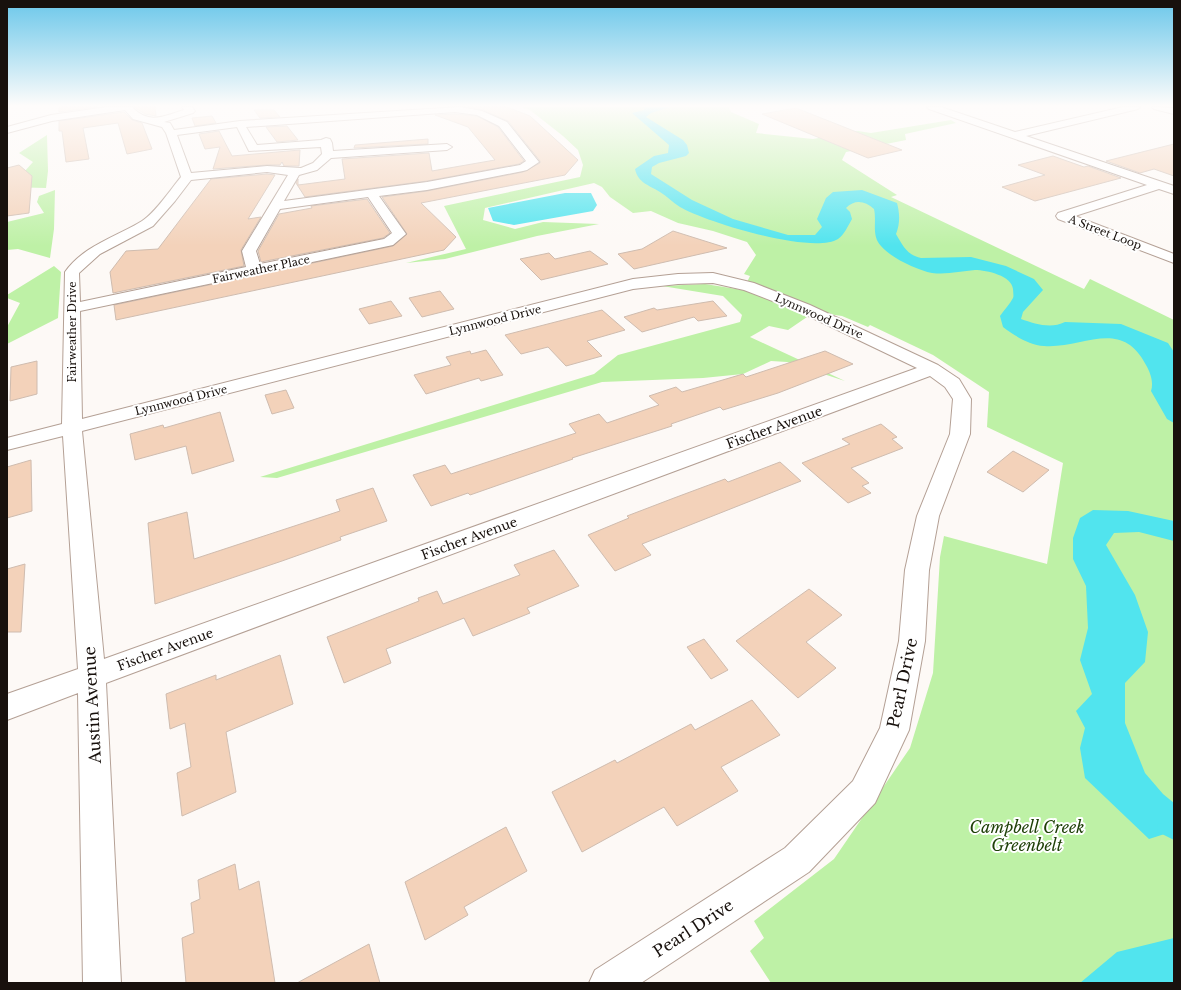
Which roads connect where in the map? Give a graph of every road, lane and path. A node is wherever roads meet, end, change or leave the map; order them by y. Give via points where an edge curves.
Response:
1 (178, 153) edge
2 (355, 153) edge
3 (526, 153) edge
4 (1067, 153) edge
5 (328, 155) joint
6 (295, 172) junction
7 (187, 177) junction
8 (1159, 185) junction
9 (1174, 190) edge
10 (371, 193) junction
11 (275, 206) junction
12 (1174, 259) edge
13 (254, 271) junction
14 (72, 308) junction
15 (932, 369) junction
16 (962, 399) joint
17 (72, 427) junction
18 (7, 444) edge
19 (92, 676) junction
20 (7, 707) edge
21 (102, 983) edge
22 (608, 983) edge

1 - 7 street
2 - 5 street
3 - 10 street via 533,162 523,168 427,186
4 - 8 street
5 - 6 street via 320,164 308,171
6 - 7 street via 266,169
6 - 11 street
7 - 14 street, Fairweather Drive via 148,223 95,251 72,272
8 - 9 street
8 - 12 street, A Street Loop via 1063,216
10 - 11 street
10 - 13 street, Fairweather Place via 399,234 388,242
11 - 13 street via 249,252
13 - 14 street, Fairweather Place
14 - 17 street, Fairweather Drive
15 - 16 street, Lynnwood Drive via 952,383
15 - 17 street, Lynnwood Drive via 804,308 749,286 713,278 678,279 633,284
15 - 19 street, Fischer Avenue
16 - 22 street, Pearl Drive via 960,434 928,516 917,570 912,642 894,730 864,792 797,860
17 - 18 street, Lynnwood Drive
17 - 19 street, Austin Avenue
19 - 20 street, Fischer Avenue
19 - 21 street, Austin Avenue

